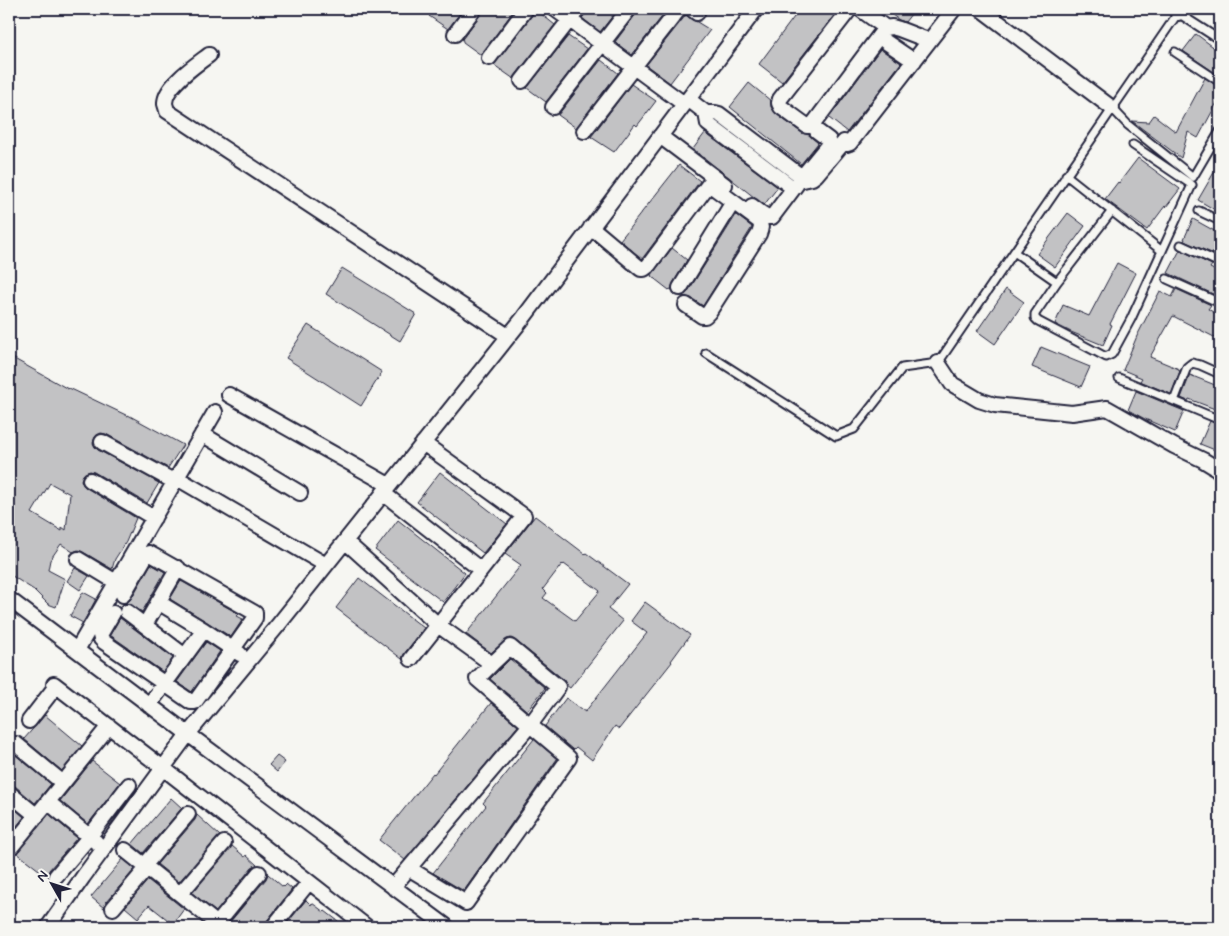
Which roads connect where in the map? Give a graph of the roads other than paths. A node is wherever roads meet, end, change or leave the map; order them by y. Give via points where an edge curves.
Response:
1 (474, 9) edge
2 (526, 9) edge
3 (555, 9) edge
4 (629, 9) edge
5 (679, 9) edge
6 (756, 9) edge
7 (850, 9) edge
8 (860, 9) edge
9 (954, 9) edge
10 (981, 9) edge
11 (1177, 11) edge
12 (574, 14) edge
13 (455, 34) dead end
14 (885, 35) junction
15 (930, 40) junction
16 (1220, 40) edge
17 (602, 44) junction
18 (1175, 52) dead end
19 (209, 55) dead end
20 (489, 58) dead end
21 (914, 61) junction
22 (633, 67) junction
23 (522, 81) dead end
24 (1220, 82) edge
25 (686, 102) junction
26 (553, 107) dead end
27 (1112, 108) junction
28 (817, 125) junction
29 (584, 131) dead end
30 (1220, 131) edge
31 (658, 139) junction
32 (844, 142) junction
33 (1133, 145) dead end
34 (1066, 175) junction
35 (798, 182) junction
36 (709, 184) junction
37 (733, 202) junction
38 (1112, 211) junction
39 (1199, 211) dead end
40 (1220, 221) edge
41 (591, 227) junction
42 (1181, 245) dead end
43 (1162, 251) junction
44 (1014, 252) junction
45 (1220, 263) edge
46 (1166, 279) dead end
47 (1057, 282) junction
48 (680, 288) dead end
49 (1220, 303) edge
50 (686, 305) dead end
51 (508, 336) junction
52 (706, 353) dead end
53 (938, 363) junction
54 (1220, 374) edge
55 (1118, 378) dead end
56 (229, 395) dead end
57 (1174, 401) junction
58 (215, 412) dead end
59 (1220, 420) edge
60 (202, 434) junction
61 (102, 442) dead end
62 (423, 443) junction
63 (1220, 472) edge
64 (90, 480) dead end
65 (176, 480) junction
66 (386, 489) junction
67 (300, 493) dead end
68 (154, 518) junction
69 (345, 541) junction
70 (78, 559) dead end
71 (326, 565) junction
72 (178, 568) junction
73 (482, 570) junction
74 (116, 582) junction
75 (123, 596) dead end
76 (9, 598) edge
77 (158, 602) junction
78 (144, 625) junction
79 (438, 625) junction
80 (204, 630) junction
81 (77, 650) junction
82 (233, 650) junction
83 (185, 656) junction
84 (411, 659) dead end
85 (249, 660) junction
86 (492, 664) junction
87 (165, 684) junction
88 (149, 705) junction
89 (29, 720) dead end
90 (530, 725) junction
91 (112, 728) junction
92 (188, 734) junction
93 (14, 747) edge
94 (163, 768) junction
95 (63, 783) junction
96 (129, 785) dead end
97 (9, 794) edge
98 (54, 807) junction
99 (188, 814) dead end
100 (36, 816) junction
101 (90, 836) junction
102 (224, 843) dead end
103 (104, 848) junction
104 (125, 850) dead end
105 (146, 867) junction
106 (410, 869) junction
107 (259, 873) dead end
108 (56, 876) dead end
109 (309, 882) junction
110 (393, 887) junction
111 (180, 894) junction
112 (113, 908) dead end
113 (219, 926) edge
114 (446, 926) edge
115 (48, 927) edge
116 (273, 927) edge
117 (367, 927) edge

1 - 13 street
2 - 20 street
3 - 12 street
4 - 17 street
5 - 22 street
6 - 25 street
7 - 28 street via 780,99 781,107 805,126
8 - 14 street via 882,25
9 - 15 street
10 - 27 street
11 - 16 lane
11 - 27 lane
12 - 17 street
12 - 23 street
14 - 15 street via 892,27
14 - 21 street
14 - 28 street via 882,32
15 - 21 street
17 - 22 street
17 - 26 street
18 - 24 lane
19 - 51 street via 175,82 166,94 167,111
21 - 32 street via 850,143
22 - 25 street
22 - 29 street
25 - 31 street
25 - 35 street via 706,113 708,124
27 - 30 lane via 1128,125 1193,177
27 - 34 lane
28 - 32 street
28 - 35 street via 830,142
31 - 35 street via 768,217 772,217
31 - 36 street
31 - 41 street
32 - 35 street via 816,175
33 - 43 lane via 1192,185
34 - 38 lane
34 - 44 lane
36 - 37 street
36 - 41 street via 644,269
37 - 48 street
37 - 50 street via 758,221 761,225 759,234 705,316
38 - 43 lane
38 - 47 lane
39 - 40 lane
41 - 51 street
42 - 45 lane
43 - 47 lane via 1131,319 1112,354 1106,357 1035,318
44 - 47 lane
44 - 53 lane
46 - 49 lane
51 - 62 street
52 - 53 lane via 836,436 854,429 902,368
53 - 63 street via 952,384 979,400 995,405 1072,413 1107,408
54 - 57 lane via 1192,363 1187,367
55 - 57 lane
56 - 66 street
57 - 59 lane
58 - 60 street
60 - 65 street
60 - 67 street
61 - 65 street
62 - 66 street
62 - 73 street via 524,516
64 - 68 street
65 - 68 street
65 - 71 street
66 - 69 street
66 - 73 street
68 - 74 street
69 - 71 street
69 - 79 street
70 - 74 street
71 - 85 street
72 - 75 street via 147,554
72 - 77 street
72 - 82 street via 255,613 256,618
73 - 79 street
74 - 81 street
76 - 81 street
77 - 78 street
77 - 80 street
78 - 83 street
78 - 87 street via 120,612 100,635 104,642
79 - 84 street
79 - 86 street
80 - 82 street
80 - 83 street
81 - 88 street
82 - 85 street
82 - 87 street via 195,702
83 - 87 street
85 - 92 street
86 - 90 street via 477,679
86 - 90 street via 510,647 558,687
87 - 88 street
88 - 92 street
89 - 91 street via 55,685
90 - 106 street
90 - 106 street via 569,758 466,903
91 - 94 street
91 - 95 street
91 - 98 street
92 - 94 street
92 - 110 street
93 - 95 street
94 - 103 street
94 - 109 street
95 - 100 street
96 - 101 street
97 - 100 street
98 - 100 street via 17,847
98 - 101 street
99 - 105 street
101 - 103 street
101 - 108 street
102 - 111 street
103 - 115 street
104 - 105 street
105 - 111 street
105 - 112 street
106 - 110 street
107 - 113 street
109 - 116 street
109 - 117 street
110 - 114 street
111 - 113 street

